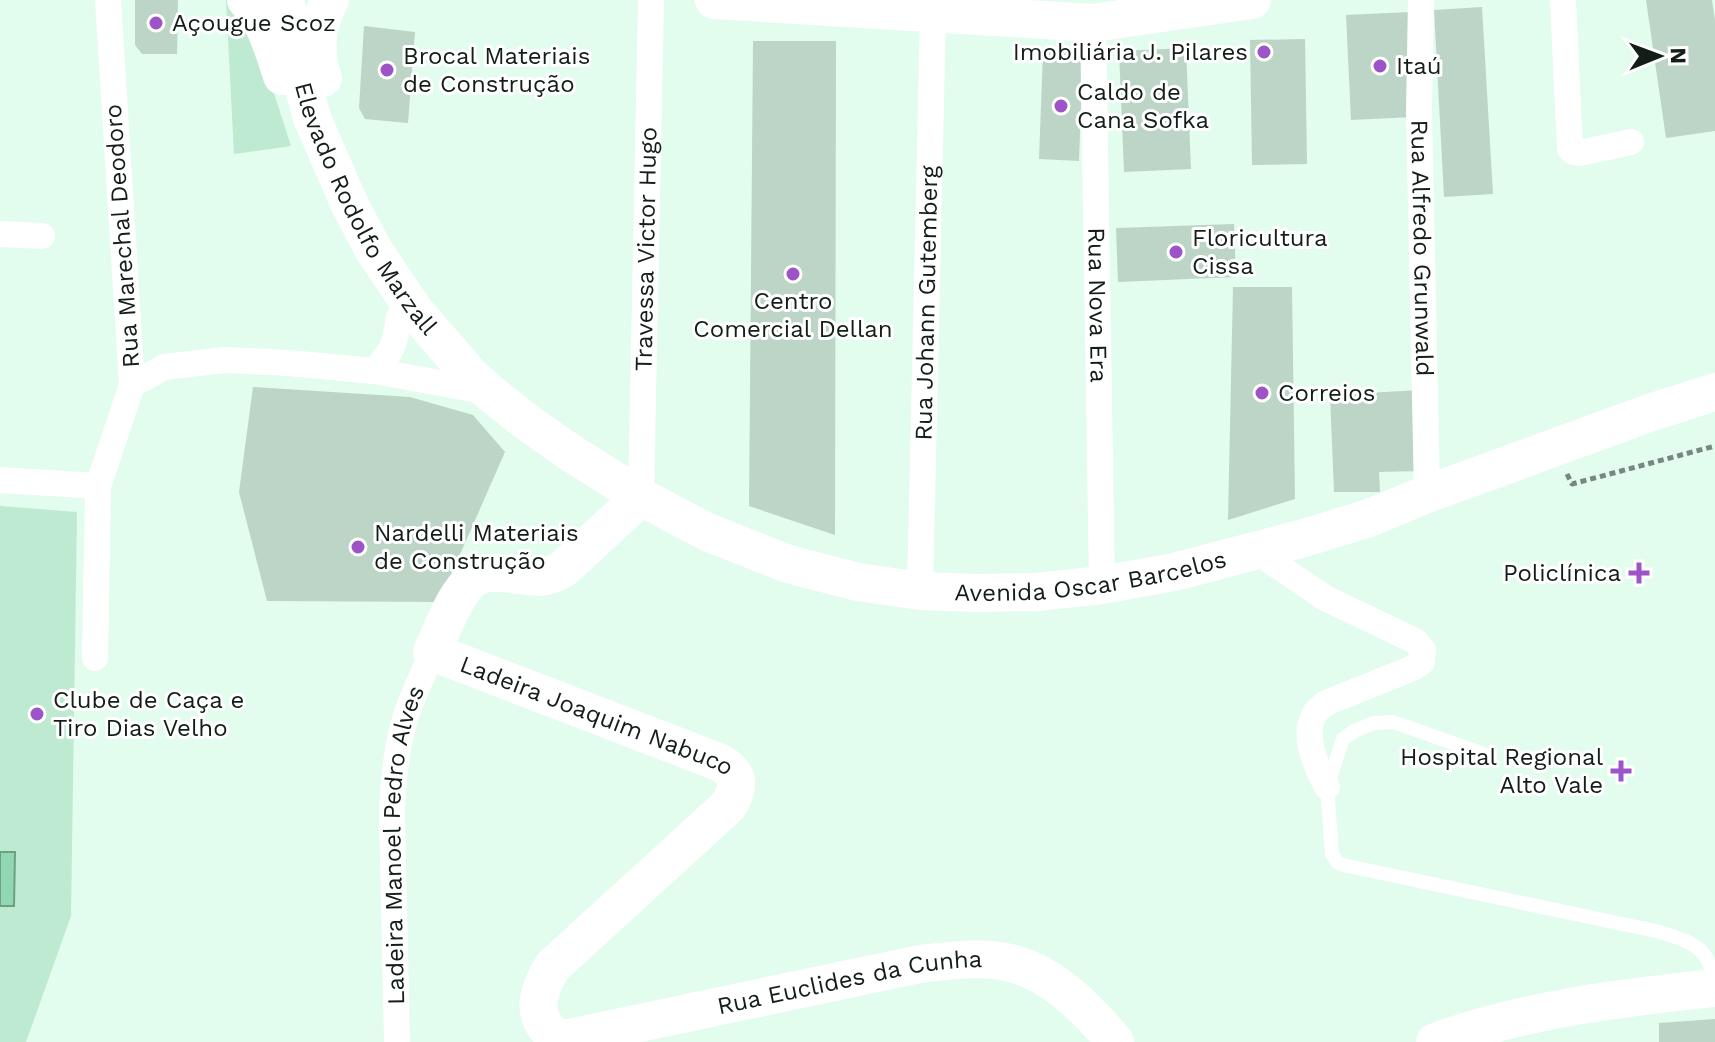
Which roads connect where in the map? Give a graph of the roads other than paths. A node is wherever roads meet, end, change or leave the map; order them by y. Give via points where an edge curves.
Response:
1 (108, 0) edge
2 (246, 0) edge
3 (285, 0) edge
4 (330, 0) edge
5 (651, 0) edge
6 (714, 0) edge
7 (1252, 0) edge
8 (1421, 0) edge
9 (1563, 0) edge
10 (933, 14) junction
11 (1093, 23) junction
12 (268, 34) junction
13 (318, 66) junction
14 (338, 117) junction
15 (1631, 142) dead end
16 (326, 192) junction
17 (0, 234) edge
18 (42, 236) dead end
19 (407, 314) junction
20 (374, 371) junction
21 (479, 383) junction
22 (132, 385) junction
23 (1715, 392) edge
24 (0, 480) edge
25 (98, 486) junction
26 (1427, 494) junction
27 (641, 497) junction
28 (1256, 551) junction
29 (1102, 585) junction
30 (920, 591) junction
31 (432, 652) junction
32 (95, 658) dead end
33 (1490, 756) dead end
34 (1327, 787) junction
35 (1715, 986) edge
36 (559, 1041) edge
37 (1439, 1041) edge
38 (397, 1042) edge
39 (1115, 1042) edge

1 - 22 street, Rua Marechal Deodoro
2 - 12 main road, Avenida Oscar Barcelos
3 - 19 main road, Elevado Rodolfo Marzall via 312,118
4 - 13 main road, Avenida Oscar Barcelos via 318,35
5 - 27 street, Travessa Victor Hugo
6 - 10 main road
7 - 11 main road
8 - 26 street, Rua Alfredo Grunwald
9 - 15 street via 1570,149 1579,153
10 - 11 main road
10 - 30 street, Rua Johann Gutemberg
11 - 29 street, Rua Nova Era
12 - 13 main road
12 - 16 main road, Avenida Oscar Barcelos
13 - 14 main road, Avenida Oscar Barcelos
14 - 16 main road
14 - 21 main road, Avenida Oscar Barcelos via 388,231
16 - 19 main road, Avenida Oscar Barcelos via 358,255
17 - 18 street
19 - 20 street via 388,356
19 - 21 main road, Avenida Oscar Barcelos via 439,357
20 - 21 street
20 - 22 street via 225,360 164,367
21 - 27 main road, Avenida Oscar Barcelos via 528,423
22 - 25 street, Rua Marechal Deodoro
23 - 26 main road, Avenida Oscar Barcelos
24 - 25 street
25 - 32 street, Rua Marechal Deodoro
26 - 28 main road, Avenida Oscar Barcelos via 1369,518
27 - 30 main road, Avenida Oscar Barcelos via 707,532 788,564
27 - 31 main road, Ladeira Joaquim Nabuco via 550,576 479,575 455,603
28 - 29 main road, Avenida Oscar Barcelos
28 - 34 street via 1325,598 1415,641 1423,650 1422,662 1413,668 1326,703 1315,713 1310,733 1315,764
29 - 30 main road, Avenida Oscar Barcelos via 1037,592
31 - 36 main road, Ladeira Joaquim Nabuco via 721,763 736,779 736,794 728,806 553,966 543,983 539,1014
31 - 38 street, Ladeira Manoel Pedro Alves via 409,705 393,786
33 - 34 lane via 1393,722 1374,723 1343,739
34 - 35 lane via 1337,862 1660,932 1701,951
35 - 37 main road via 1558,1007
36 - 39 main road, Rua Euclides da Cunha via 961,959 1002,961 1037,973 1067,992

